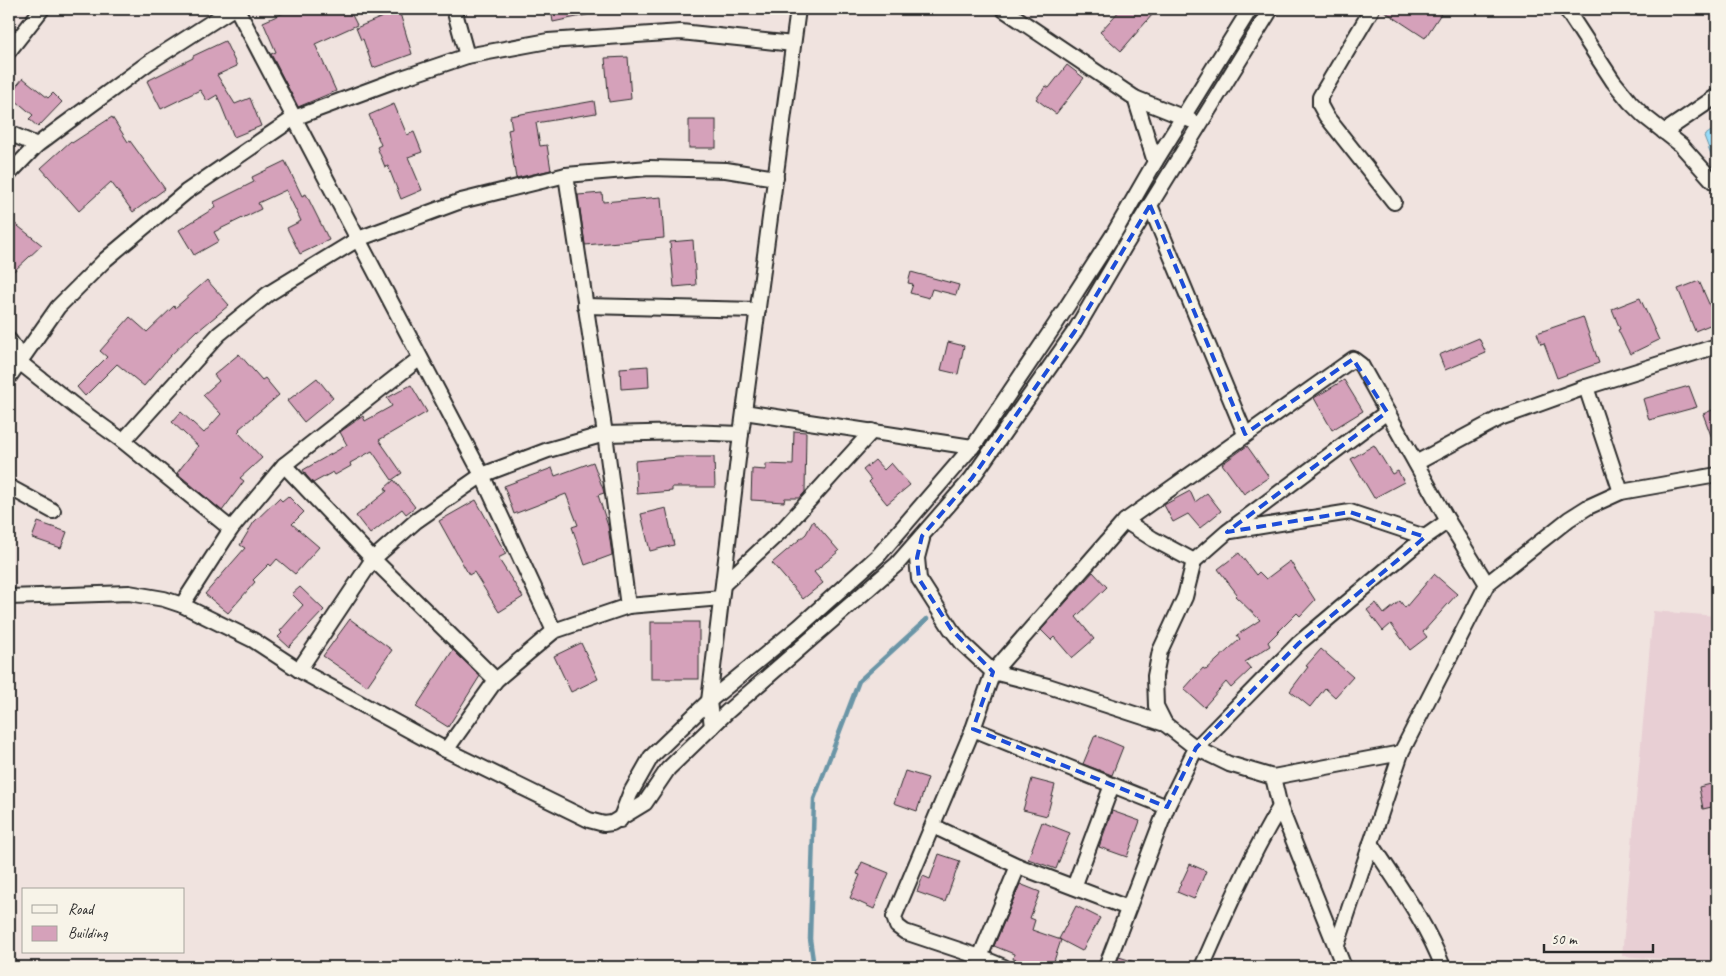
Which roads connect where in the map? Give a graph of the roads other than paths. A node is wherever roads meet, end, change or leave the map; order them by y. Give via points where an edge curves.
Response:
1 (42, 9) edge
2 (232, 9) edge
3 (237, 9) edge
4 (454, 9) edge
5 (798, 9) edge
6 (1003, 9) edge
7 (1250, 9) edge
8 (1271, 9) edge
9 (1372, 9) edge
10 (1566, 9) edge
11 (1240, 26) junction
12 (1256, 33) junction
13 (793, 44) junction
14 (9, 51) edge
15 (467, 56) junction
16 (1717, 96) edge
17 (1135, 98) junction
18 (1183, 117) junction
19 (294, 118) junction
20 (1199, 124) junction
21 (1664, 132) junction
22 (9, 133) edge
23 (37, 145) junction
24 (1155, 162) junction
25 (9, 174) edge
26 (566, 176) junction
27 (776, 178) junction
28 (1715, 182) edge
29 (1394, 202) dead end
30 (1150, 205) junction
31 (1112, 235) junction
32 (358, 239) junction
33 (1126, 244) junction
34 (585, 306) junction
35 (758, 310) junction
36 (1055, 325) junction
37 (1071, 336) junction
38 (9, 340) edge
39 (1717, 346) edge
40 (420, 358) junction
41 (18, 361) junction
42 (9, 377) edge
43 (1586, 387) junction
44 (744, 412) junction
45 (1387, 412) junction
46 (991, 420) junction
47 (1008, 428) junction
48 (872, 430) junction
49 (605, 434) junction
50 (741, 434) junction
51 (1245, 434) junction
52 (123, 441) junction
53 (972, 447) junction
54 (1416, 463) junction
55 (284, 464) junction
56 (482, 475) junction
57 (1717, 475) edge
58 (9, 487) edge
59 (1621, 492) junction
60 (930, 495) junction
61 (945, 508) junction
62 (53, 511) dead end
63 (1124, 521) junction
64 (1448, 521) junction
65 (231, 529) junction
66 (1227, 532) junction
67 (922, 536) junction
68 (1424, 537) junction
69 (373, 559) junction
70 (1194, 561) junction
71 (724, 584) junction
72 (1487, 584) junction
73 (9, 597) edge
74 (721, 598) junction
75 (182, 605) junction
76 (628, 606) junction
77 (554, 631) junction
78 (300, 670) junction
79 (994, 672) junction
80 (496, 680) junction
81 (708, 701) junction
82 (1165, 724) junction
83 (712, 727) junction
84 (973, 729) junction
85 (1196, 748) junction
86 (446, 750) junction
87 (1401, 753) junction
88 (1273, 777) junction
89 (1112, 785) junction
90 (1167, 807) junction
91 (1280, 807) junction
92 (620, 820) junction
93 (933, 826) junction
94 (1371, 843) junction
95 (1018, 866) junction
96 (1074, 887) junction
97 (1128, 908) junction
98 (1337, 945) junction
99 (980, 957) junction
100 (1004, 967) edge
101 (1106, 967) edge
102 (1202, 967) edge
103 (1344, 967) edge
104 (1443, 967) edge

1 - 14 street
2 - 23 street via 148,63
3 - 19 street
4 - 15 street
5 - 13 street
6 - 17 street
7 - 11 street
8 - 12 street
9 - 29 street via 1320,97 1320,105
10 - 21 street via 1613,81 1630,102
11 - 12 street
11 - 18 street
12 - 20 street
13 - 15 street via 660,32 548,41
13 - 27 street
15 - 19 street
16 - 21 street
17 - 18 street
17 - 24 street
18 - 20 street
18 - 24 street
19 - 32 street
19 - 41 street via 186,192 106,259 58,307
20 - 30 street
21 - 28 street via 1681,145
22 - 23 street
23 - 25 street
24 - 31 street
26 - 27 street via 649,168 726,170
26 - 32 street via 461,201
26 - 34 street
27 - 35 street
30 - 33 street
30 - 51 street
31 - 33 street
31 - 36 street
32 - 40 street
32 - 52 street via 268,294 219,334
33 - 37 street
34 - 35 street
34 - 49 street
35 - 44 street
36 - 37 street
36 - 46 street
37 - 47 street
38 - 41 street
39 - 43 street
40 - 55 street
40 - 56 street
41 - 42 street
41 - 52 street
43 - 54 street via 1500,418
43 - 59 street
44 - 48 street
44 - 50 street
45 - 51 street via 1360,365 1353,359
45 - 54 street
45 - 66 street
46 - 47 street
46 - 53 street
47 - 61 street via 972,478
48 - 53 street
48 - 71 street via 786,528
49 - 50 street
49 - 56 street via 548,450
49 - 76 street
50 - 71 street
51 - 63 street
52 - 65 street
53 - 60 street
54 - 64 street
55 - 65 street
55 - 69 street
56 - 69 street via 416,520
56 - 77 street
57 - 59 street
58 - 62 street
59 - 72 street via 1569,519
60 - 61 street
60 - 81 street via 878,556 799,627
61 - 67 street
63 - 70 street
63 - 79 street
64 - 68 street
64 - 72 street
65 - 75 street
66 - 68 street via 1350,512
66 - 70 street
67 - 79 street via 917,558 919,579 962,644
67 - 83 street via 897,564
68 - 85 street via 1299,642
69 - 78 street
69 - 80 street
70 - 82 street via 1184,596 1160,650 1155,676 1156,706
71 - 74 street
72 - 87 street
73 - 75 street via 129,592
74 - 76 street
74 - 81 street
75 - 78 street via 253,640
76 - 77 street
77 - 80 street
78 - 86 street
79 - 82 street
79 - 84 street
80 - 86 street
81 - 83 street
81 - 92 street via 651,756
82 - 85 street
83 - 92 street via 668,769 645,803
84 - 89 street
84 - 93 street
85 - 88 street via 1229,764
85 - 90 street
86 - 92 street via 588,820 604,824
87 - 88 street
87 - 94 street
88 - 91 street
89 - 90 street
89 - 96 street
90 - 97 street
91 - 98 street
91 - 102 street via 1247,868
93 - 95 street
93 - 99 street via 894,917 897,926 905,932
94 - 98 street
94 - 104 street via 1422,922
95 - 96 street
95 - 99 street
96 - 97 street
97 - 101 street
98 - 103 street
99 - 100 street

